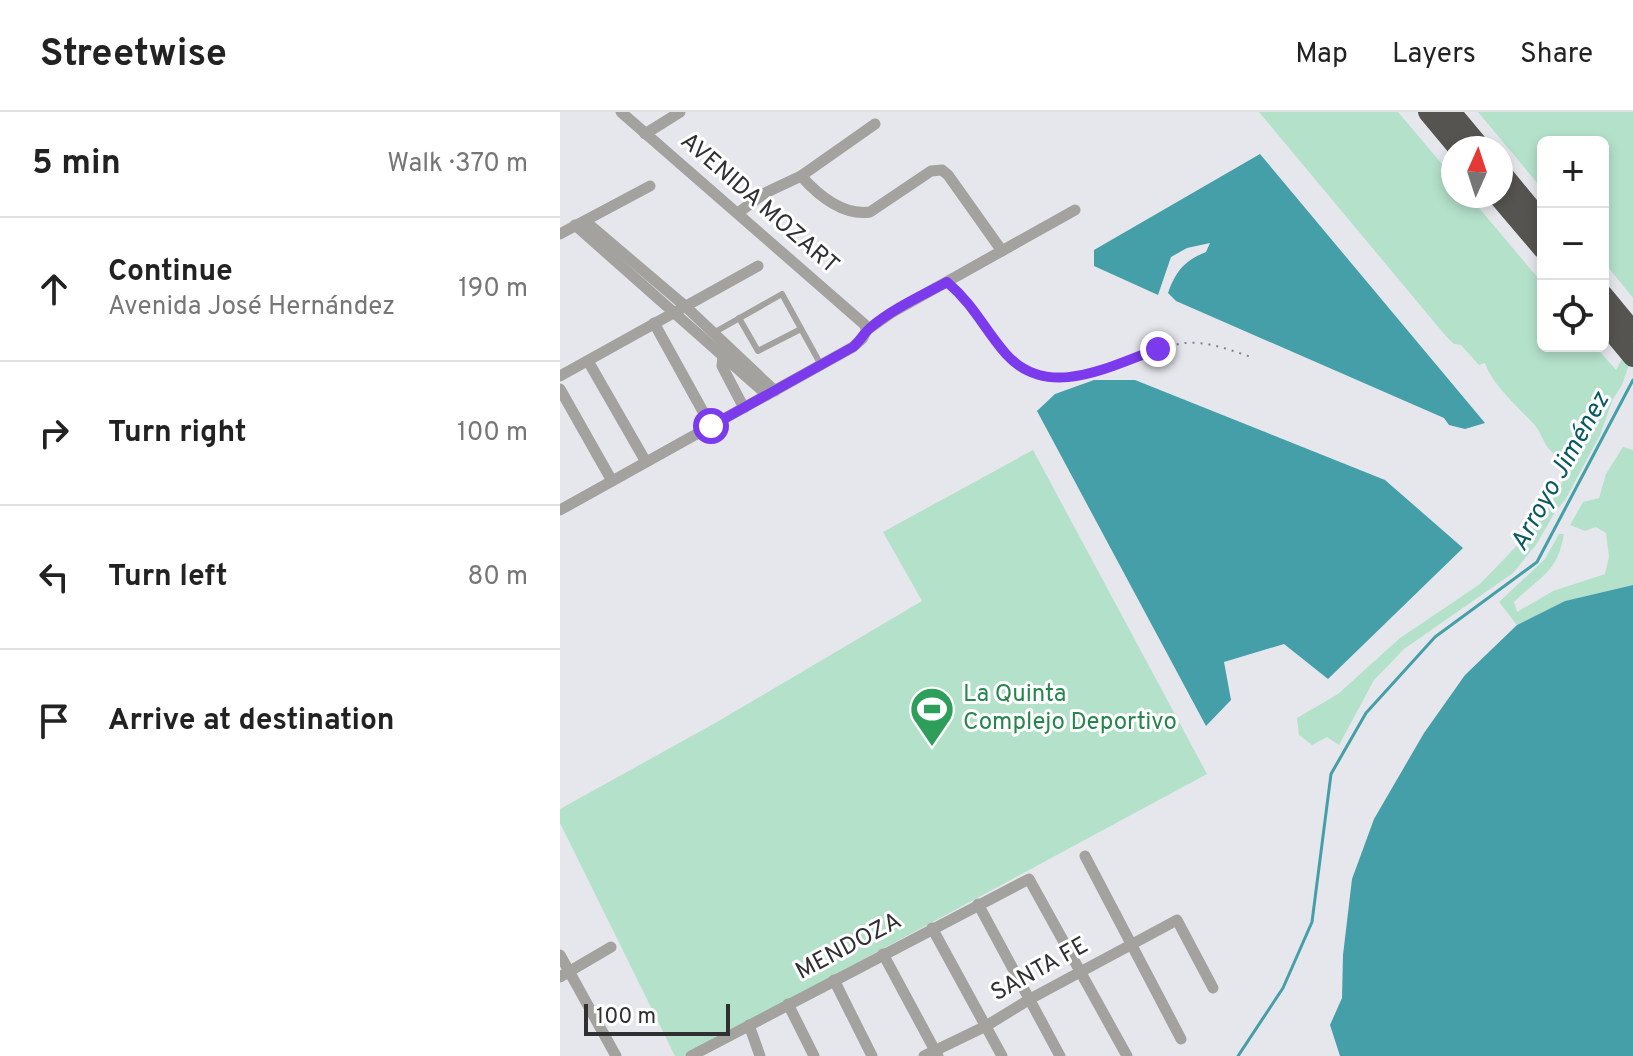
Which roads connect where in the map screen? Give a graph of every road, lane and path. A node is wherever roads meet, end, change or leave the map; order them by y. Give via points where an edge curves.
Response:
1 (621, 112) edge
2 (680, 112) edge
3 (1428, 112) edge
4 (1451, 112) edge
5 (875, 124) dead end
6 (645, 134) junction
7 (1448, 136) edge
8 (1471, 136) edge
9 (801, 176) junction
10 (650, 186) dead end
11 (1513, 187) edge
12 (1508, 208) edge
13 (1075, 210) dead end
14 (738, 213) junction
15 (1537, 216) edge
16 (580, 223) junction
17 (560, 234) edge
18 (1537, 242) edge
19 (1002, 251) junction
20 (758, 266) dead end
21 (947, 282) junction
22 (1609, 304) edge
23 (679, 309) junction
24 (739, 318) junction
25 (654, 323) junction
26 (801, 329) junction
27 (867, 330) junction
28 (1626, 331) edge
29 (715, 332) junction
30 (723, 356) junction
31 (1251, 357) dead end
32 (1633, 357) edge
33 (588, 361) junction
34 (821, 365) junction
35 (560, 376) edge
36 (560, 389) edge
37 (771, 393) junction
38 (744, 408) junction
39 (711, 426) junction
40 (646, 462) junction
41 (612, 481) junction
42 (560, 510) edge
43 (1085, 856) dead end
44 (978, 904) junction
45 (932, 928) junction
46 (1131, 945) junction
47 (611, 947) dead end
48 (883, 954) junction
49 (560, 955) edge
50 (1082, 971) junction
51 (565, 974) edge
52 (834, 980) junction
53 (1213, 988) dead end
54 (1030, 999) junction
55 (788, 1004) junction
56 (749, 1025) junction
57 (986, 1026) junction
58 (1181, 1039) dead end
59 (932, 1054) edge
60 (695, 1055) edge
61 (616, 1056) edge
62 (760, 1056) edge
63 (814, 1056) edge
64 (872, 1056) edge
65 (1002, 1056) edge
66 (1060, 1056) edge
67 (1127, 1056) edge

1 - 6 street, AVENIDA MOZART
2 - 6 street
3 - 7 highway
4 - 8 highway
5 - 9 street
6 - 14 street, AVENIDA MOZART
9 - 14 street
9 - 19 street via 819,196 863,213 931,171 942,170
10 - 16 street
11 - 15 highway
12 - 18 highway
13 - 19 street
14 - 27 street, AVENIDA MOZART
16 - 17 street
16 - 23 street
19 - 21 street
20 - 23 street
21 - 27 street
21 - 31 path via 976,311 1005,353 1026,370 1048,378 1079,376 1187,343
22 - 28 highway
23 - 25 street
23 - 29 street
23 - 30 street
24 - 26 lane via 758,351
24 - 26 lane via 782,294
24 - 29 lane
25 - 33 street
25 - 39 street
26 - 34 lane
27 - 34 street via 853,347
28 - 32 highway
29 - 37 street
30 - 37 street
30 - 38 street via 722,366
33 - 35 street
33 - 40 street
34 - 37 street
36 - 41 street
37 - 38 street
38 - 39 street
39 - 40 street
40 - 41 street
41 - 42 street
43 - 46 street
44 - 45 street, MENDOZA
44 - 50 street, MENDOZA via 1029,879
44 - 54 street
45 - 48 street, MENDOZA
45 - 57 street
46 - 50 street, SANTA FE
46 - 53 street, SANTA FE via 1177,920
46 - 58 street
47 - 51 street
48 - 52 street, MENDOZA
48 - 59 street
49 - 51 street
50 - 54 street, SANTA FE
50 - 67 street
51 - 61 street
52 - 55 street, MENDOZA
52 - 64 street
54 - 57 street, SANTA FE
54 - 66 street
55 - 56 street, MENDOZA
55 - 63 street
56 - 60 street, MENDOZA
56 - 62 street
57 - 59 street, SANTA FE
57 - 65 street

